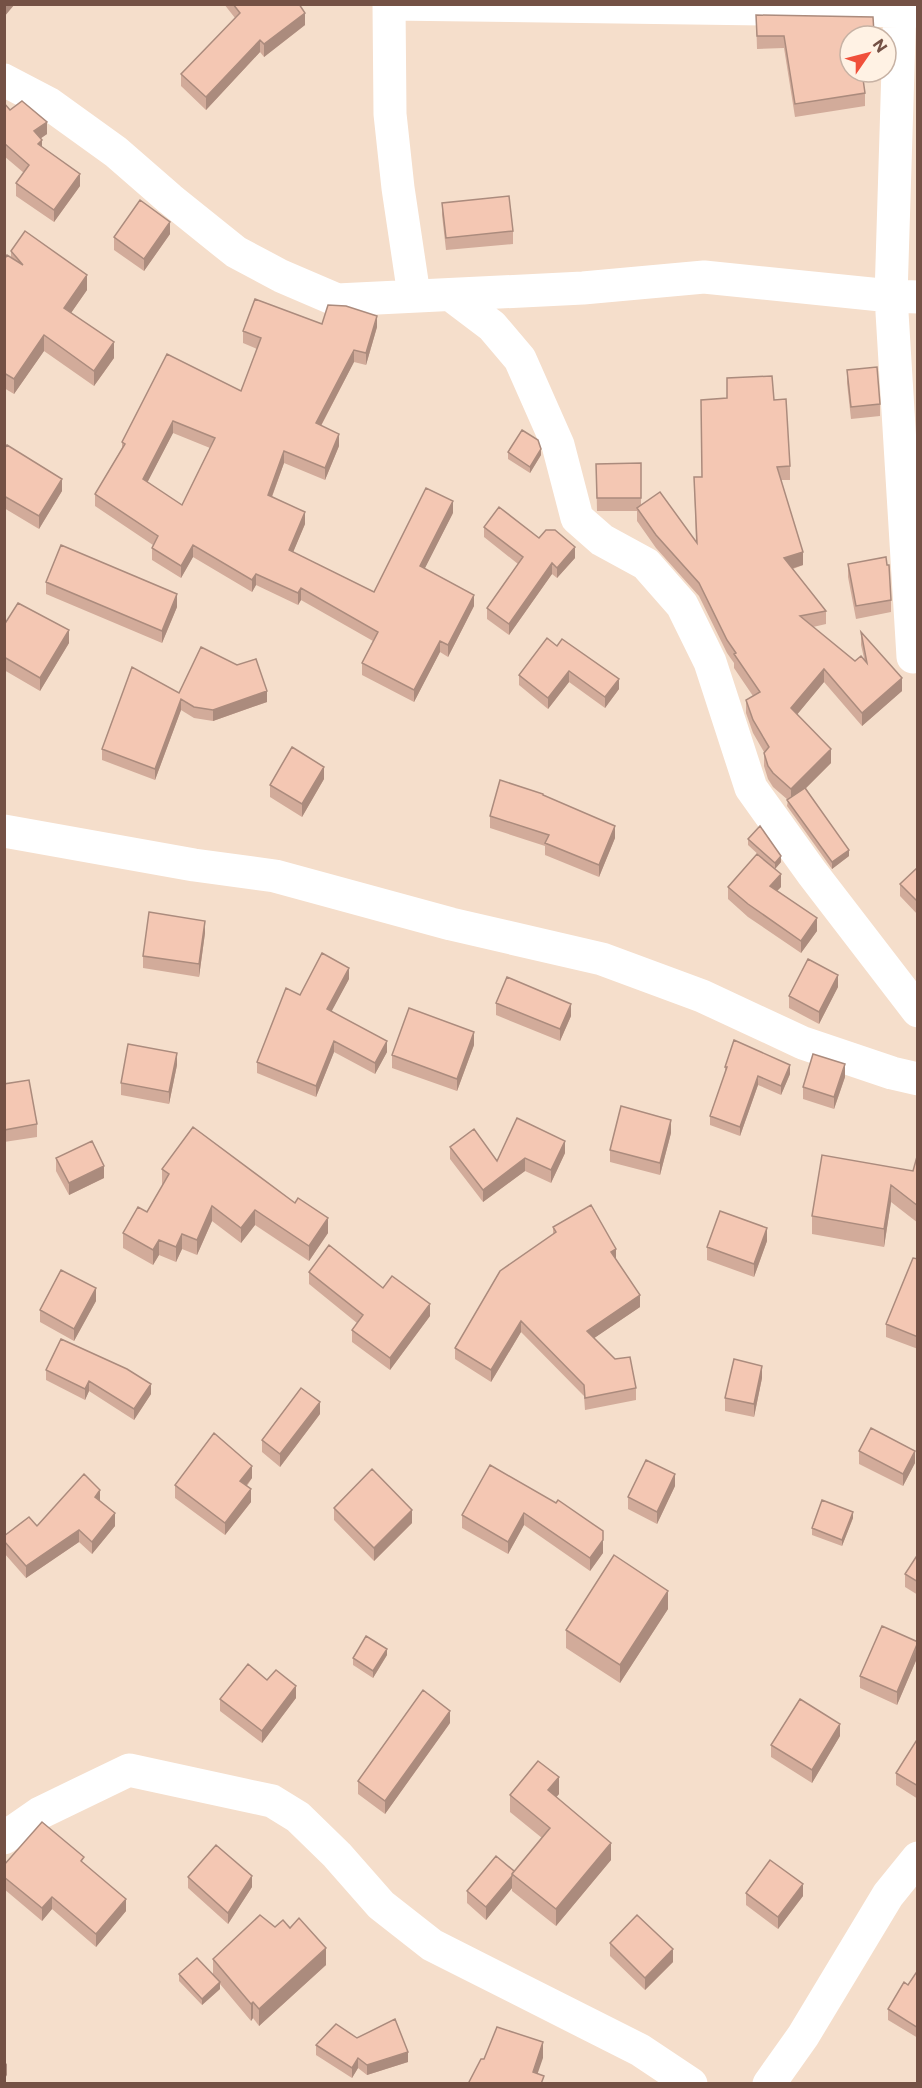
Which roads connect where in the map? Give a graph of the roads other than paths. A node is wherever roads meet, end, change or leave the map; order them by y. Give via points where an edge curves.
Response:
1 (389, 5) edge
2 (906, 9) edge
3 (4, 80) edge
4 (414, 295) junction
5 (450, 296) junction
6 (904, 296) edge
7 (913, 657) dead end
8 (4, 831) edge
9 (918, 1011) edge
10 (918, 1079) edge
11 (4, 1838) edge
12 (918, 1858) edge
13 (691, 2084) edge
14 (769, 2084) edge

1 - 2 street
1 - 4 street via 390,114
2 - 6 street
3 - 4 street via 48,103 116,152 236,252 281,276 337,300
4 - 5 street
5 - 6 street via 704,277
5 - 9 street via 492,326 520,359 558,445 577,518 602,540 646,564 682,605 710,662 751,788
6 - 7 street
8 - 10 street via 275,876 451,924 602,959 702,996 803,1043
11 - 13 street via 40,1813 129,1770 272,1801 298,1817 381,1905 432,1945 639,2050
12 - 14 street via 888,1894 803,2036

